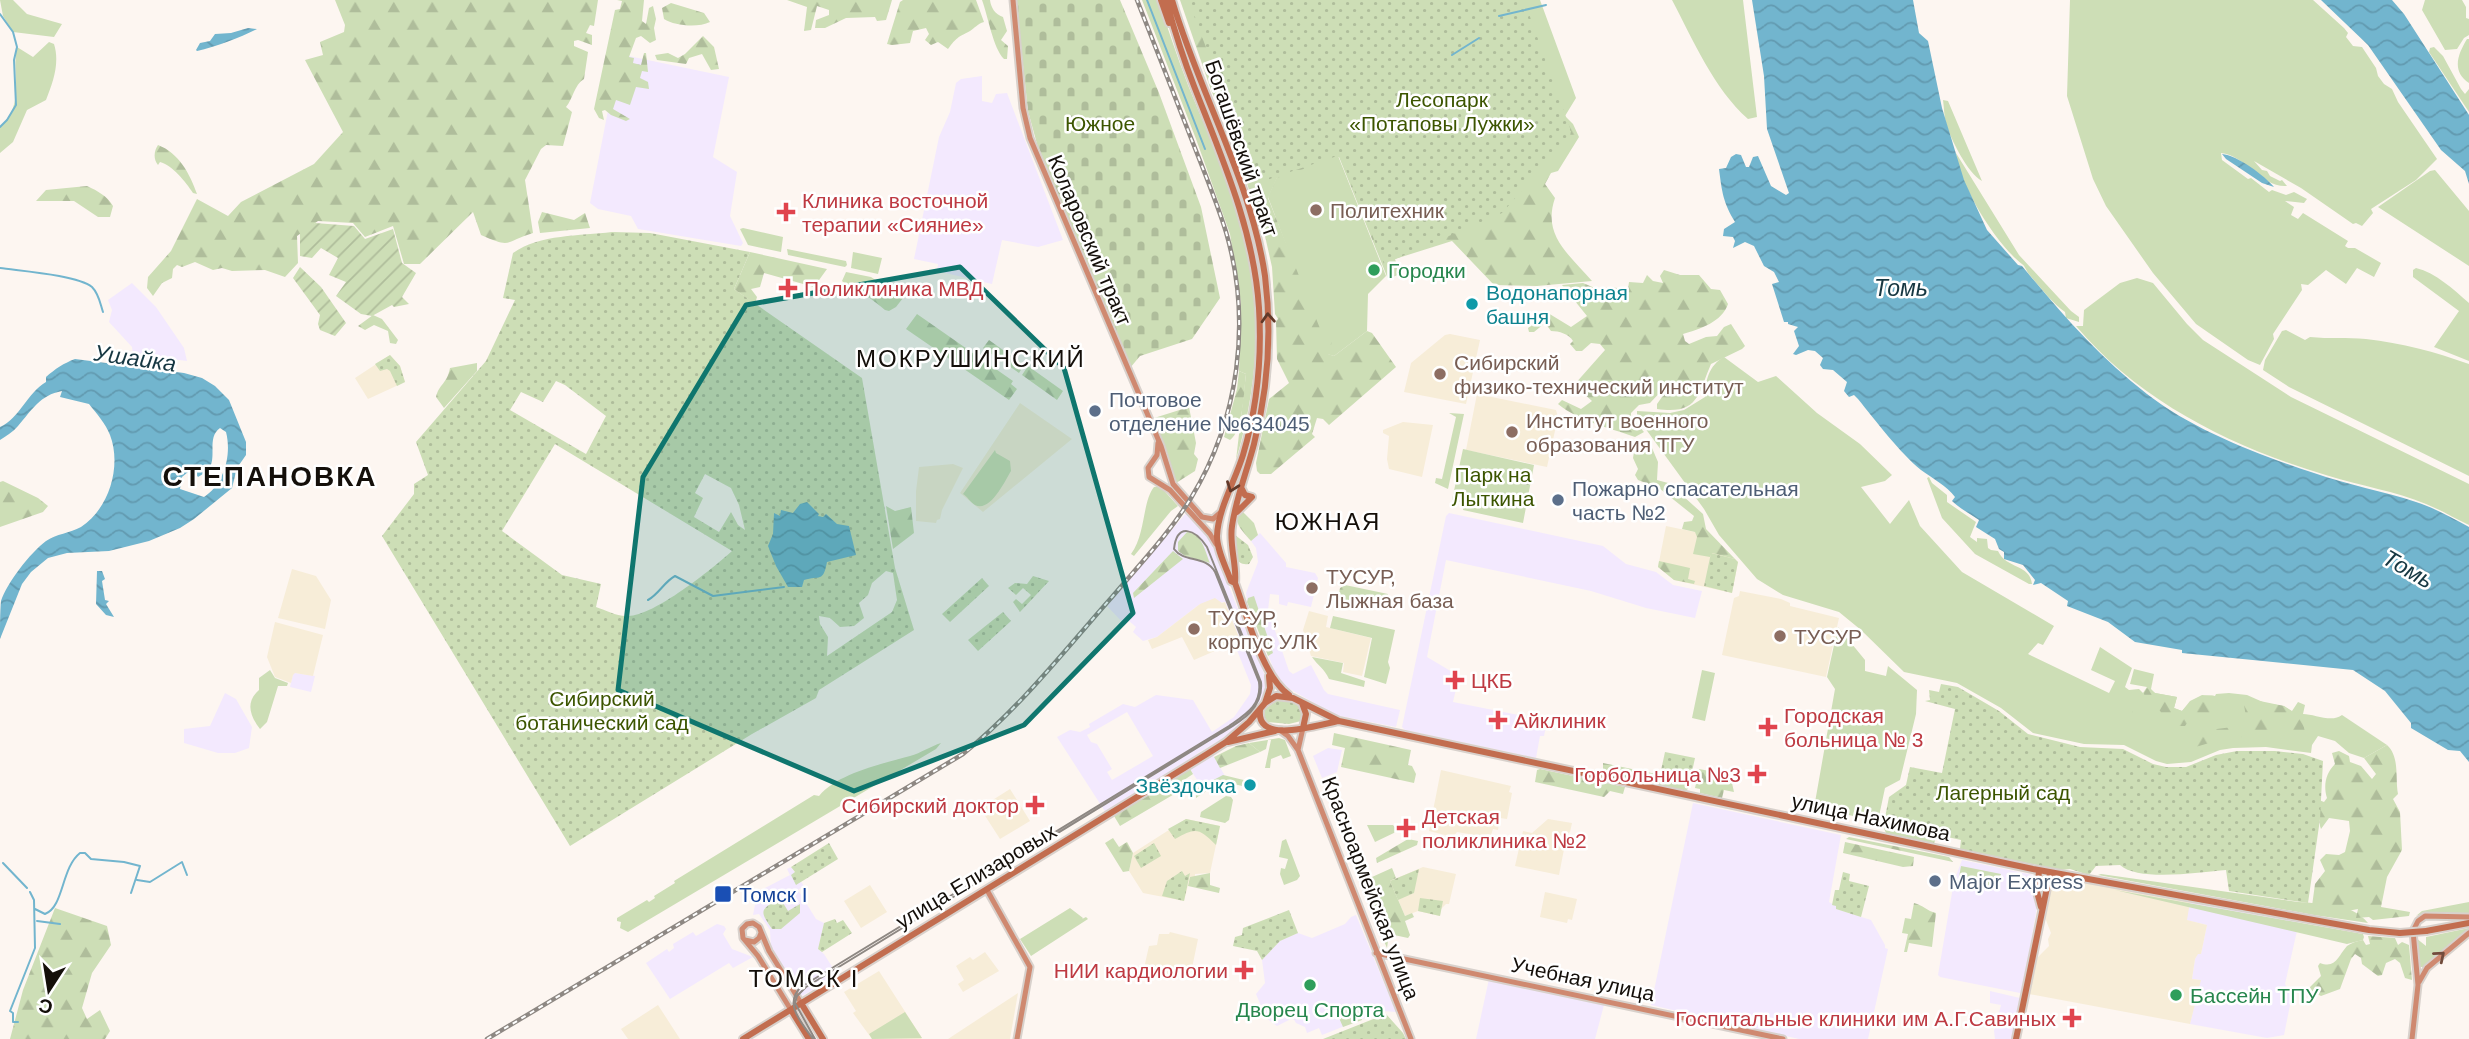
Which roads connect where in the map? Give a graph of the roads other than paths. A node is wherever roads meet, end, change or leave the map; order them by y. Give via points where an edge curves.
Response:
1 (1013, 0) edge
2 (1163, 0) edge
3 (1172, 0) edge
4 (1158, 443) junction
5 (1154, 462) junction
6 (1168, 469) junction
7 (1158, 482) junction
8 (1242, 489) junction
9 (1223, 510) junction
10 (1234, 516) junction
11 (1218, 547) junction
12 (1235, 583) junction
13 (1268, 671) junction
14 (1293, 698) junction
15 (1301, 704) junction
16 (1263, 706) junction
17 (1339, 721) junction
18 (1303, 727) junction
19 (1279, 731) junction
20 (1226, 742) junction
21 (1298, 750) junction
22 (2039, 870) junction
23 (2050, 873) junction
24 (2037, 888) junction
25 (2046, 889) junction
26 (987, 890) junction
27 (2041, 907) junction
28 (2469, 917) edge
29 (2469, 923) edge
30 (761, 930) junction
31 (2469, 933) edge
32 (745, 940) junction
33 (1376, 953) junction
34 (2418, 985) junction
35 (802, 1003) junction
36 (791, 1010) junction
37 (743, 1039) edge
38 (809, 1039) edge
39 (824, 1039) edge
40 (1017, 1039) edge
41 (1411, 1039) edge
42 (1783, 1039) edge
43 (2016, 1039) edge
44 (2412, 1039) edge

1 - 4 main road, Коларовский тракт via 1024,121
2 -> 9 main road, Богашёвский тракт via 1243,215 1258,291 1259,352 1253,410 1242,459
8 -> 3 main road, Богашёвский тракт via 1266,386 1269,331 1264,274 1245,196
4 - 5 main road
4 - 6 main road, Коларовский тракт
5 - 6 main road via 1163,462
5 - 7 main road via 1148,473
6 - 7 main road via 1165,480
6 - 9 main road, Коларовский тракт via 1173,485 1202,517 1213,519
7 - 11 main road
8 - 10 main road, Богашёвский тракт
8 - 10 main road via 1252,497
9 - 11 main road, Богашёвский тракт
10 - 12 main road
11 - 12 main road
12 - 13 main road
13 - 14 main road
13 - 16 main road via 1270,688
14 - 15 main road
14 - 16 main road via 1280,695
15 - 17 main road, улица Нахимова
15 - 18 main road via 1306,715
16 - 19 main road via 1261,721
16 - 20 main road, улица Елизаровых
17 - 18 main road, улица Нахимова
17 - 22 main road, улица Нахимова
18 - 19 main road
18 - 21 main road
19 - 20 main road, улица Елизаровых
19 - 21 main road, Красноармейская улица
20 - 26 main road, улица Елизаровых
21 - 33 main road, Красноармейская улица
22 - 23 main road, улица Нахимова
22 - 24 main road
23 - 25 main road
23 - 29 main road, улица Нахимова, bridge via 2369,930 2400,933
24 - 25 main road
24 - 27 main road
25 - 27 main road
26 - 35 main road, улица Елизаровых
26 - 40 main road via 1030,967
27 - 43 main road
28 - 34 main road via 2425,916 2418,921 2413,932
30 - 32 main road via 757,941
30 - 32 main road via 747,923 741,930
30 - 35 main road
34 -> 31 main road via 2427,968
32 - 36 main road
33 - 41 main road, Красноармейская улица
33 - 42 main road, Учебная улица
34 - 44 main road
35 - 36 main road, улица Елизаровых
35 - 39 main road
36 - 37 main road, улица Елизаровых
36 - 38 main road

